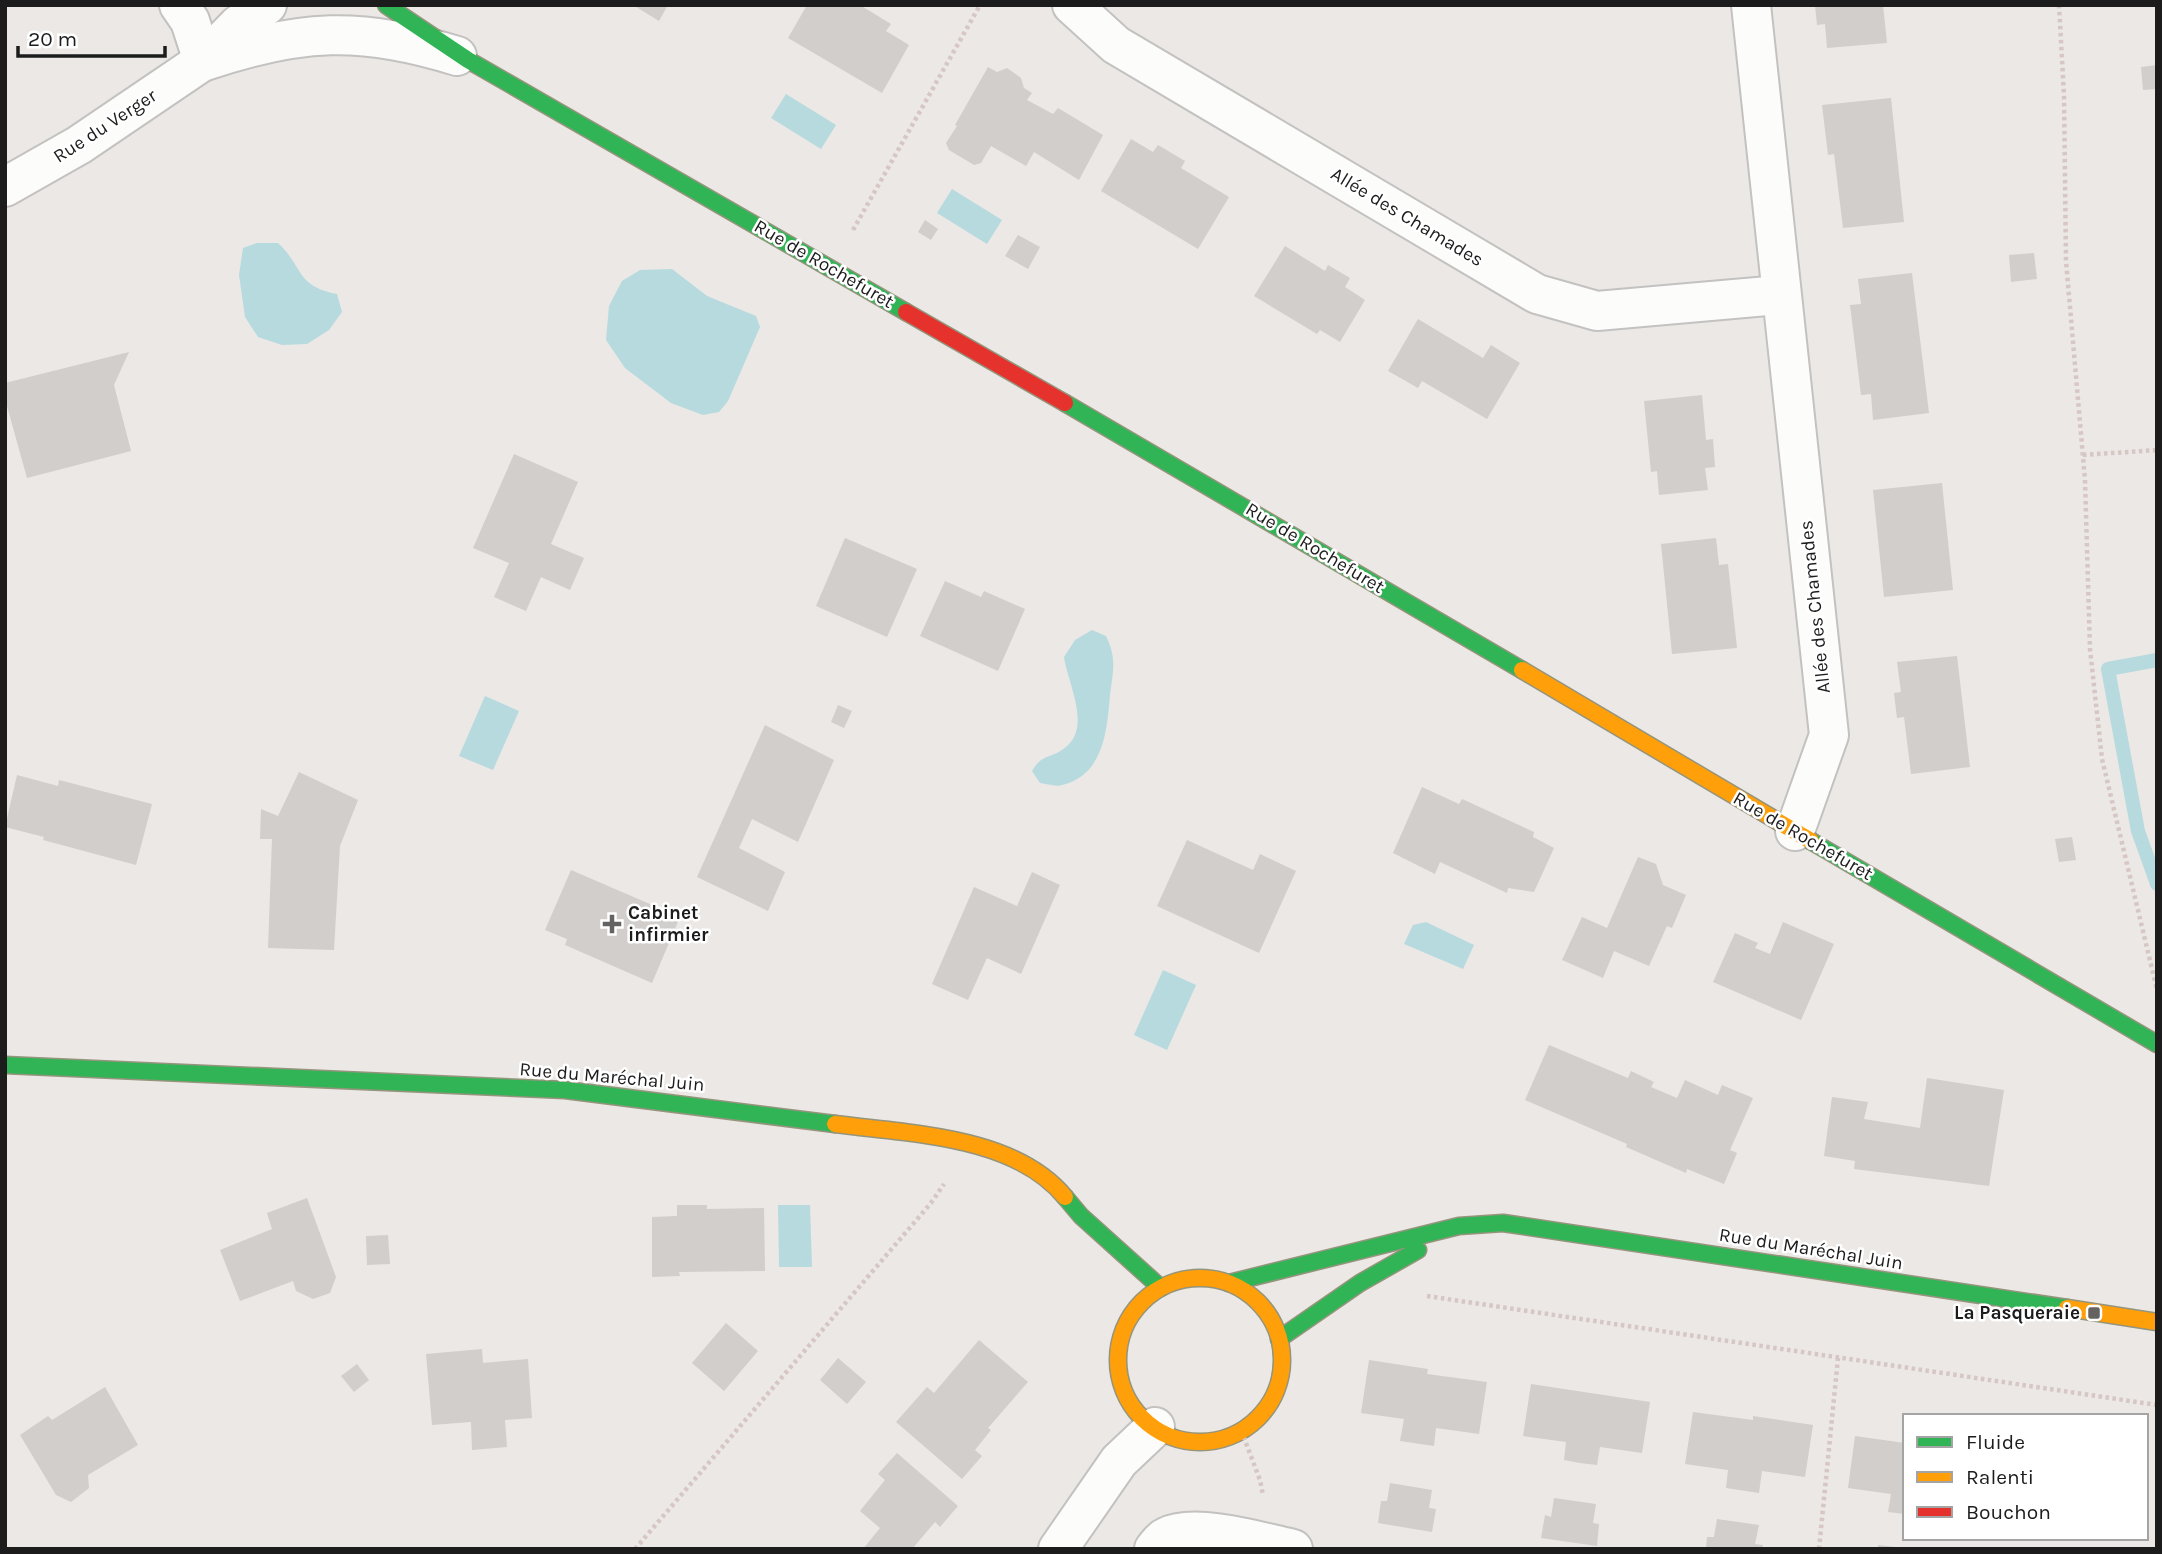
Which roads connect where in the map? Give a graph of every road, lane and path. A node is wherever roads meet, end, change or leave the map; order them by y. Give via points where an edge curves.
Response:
1 (179, 5) edge
2 (205, 5) edge
3 (387, 5) edge
4 (980, 5) edge
5 (1072, 5) edge
6 (1751, 5) edge
7 (2059, 5) edge
8 (262, 8) edge
9 (323, 20) edge
10 (468, 60) junction
11 (203, 61) junction
12 (5, 187) edge
13 (848, 240) dead end
14 (1780, 295) junction
15 (2157, 450) edge
16 (2083, 455) junction
17 (1796, 831) junction
18 (2157, 991) edge
19 (2157, 1044) edge
20 (5, 1065) edge
21 (973, 1143) junction
22 (1459, 1226) junction
23 (1229, 1283) junction
24 (1160, 1288) junction
25 (1417, 1295) dead end
26 (2157, 1322) edge
27 (1279, 1339) junction
28 (1838, 1357) junction
29 (2157, 1405) edge
30 (1155, 1427) junction
31 (1241, 1430) junction
32 (1279, 1546) edge
33 (635, 1549) edge
34 (1058, 1549) edge
35 (1154, 1549) edge
36 (1819, 1549) edge

1 - 11 street via 195,32
2 - 8 street via 226,12
3 - 10 street, Rue de Rochefuret
4 - 13 path
5 - 14 street, Allée des Chamades via 1116,45 1537,294 1597,312
6 - 14 street, Allée des Chamades
7 - 16 path via 2066,261
8 - 11 street, Rue du Verger
9 - 10 street, Rue de Rochefuret
9 - 11 street, Rue du Verger
10 - 17 street, Rue de Rochefuret via 1233,500
11 - 12 street, Rue du Verger via 79,145
14 - 17 street, Allée des Chamades via 1829,735
15 - 16 path
16 - 18 path via 2090,649 2102,759
17 - 19 street, Rue de Rochefuret
20 - 21 street, Rue du Maréchal Juin via 565,1090
21 - 24 street, Rue du Maréchal Juin via 1023,1164 1056,1185 1080,1216
21 - 33 path via 931,1203
22 - 23 street, Rue du Maréchal Juin
22 - 26 street, Rue du Maréchal Juin via 1503,1223
22 - 27 street, Rue du Maréchal Juin via 1360,1283
23 - 24 street via 1186,1279
23 - 27 street via 1252,1295 1271,1318
24 - 30 street via 1133,1313 1122,1333 1119,1352 1122,1384 1141,1416
25 - 28 path
27 - 31 street via 1281,1365 1274,1396
28 - 29 path
28 - 36 path
30 - 31 street via 1197,1442
30 - 34 street via 1119,1461
31 - 32 path via 1260,1480 1266,1524
32 - 35 street via 1227,1534 1183,1532 1164,1537

